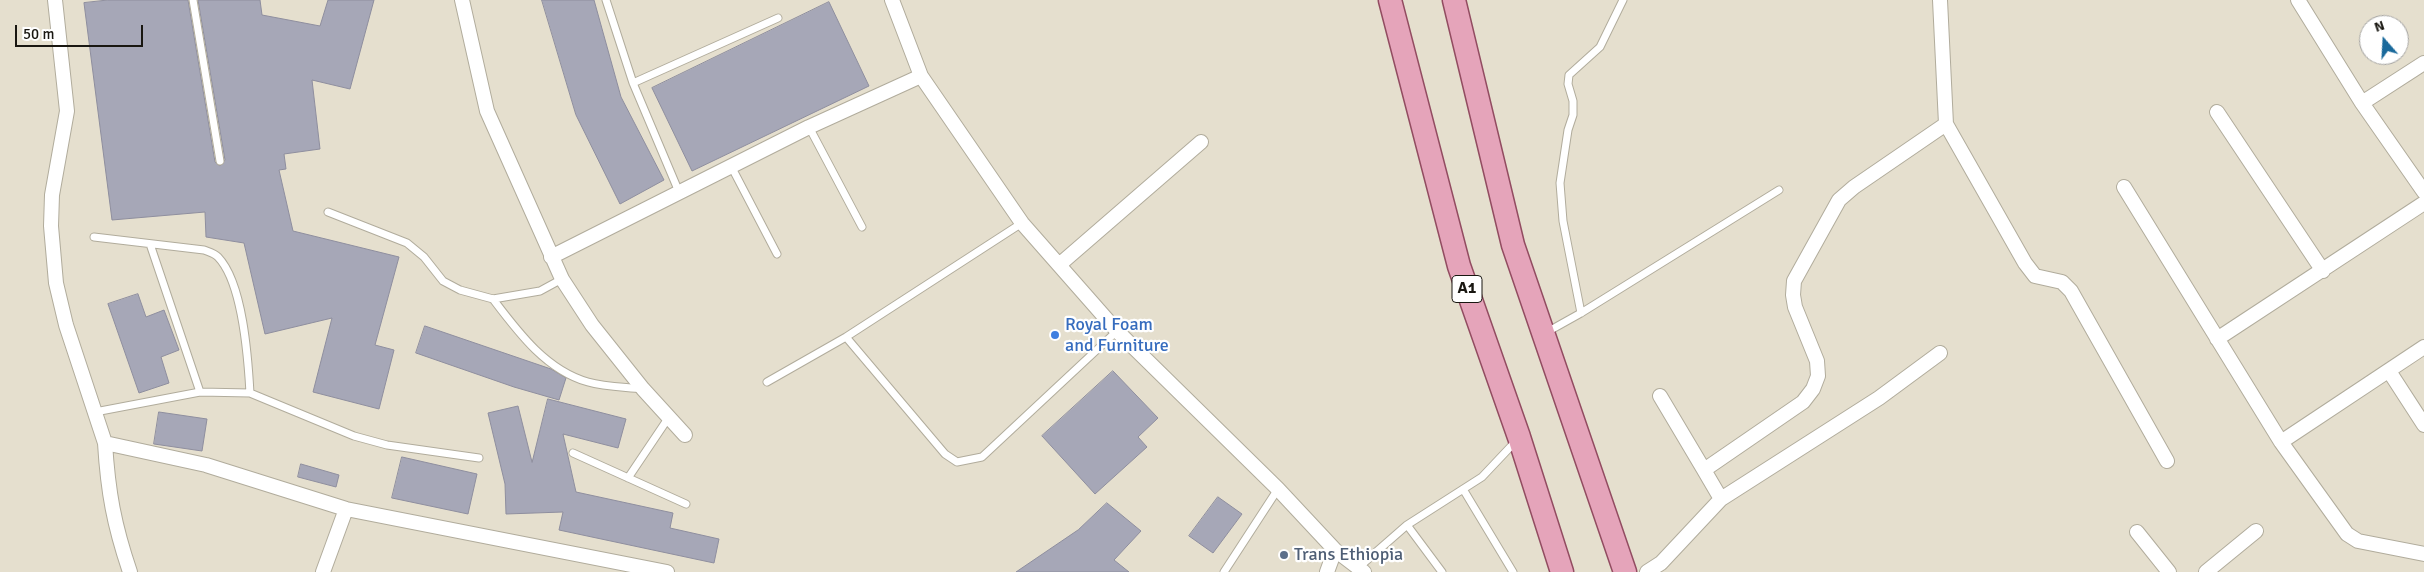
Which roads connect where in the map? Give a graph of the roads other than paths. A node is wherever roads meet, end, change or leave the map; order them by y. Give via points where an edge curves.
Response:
1 (56, 0) edge
2 (193, 0) edge
3 (462, 0) edge
4 (606, 0) edge
5 (892, 0) edge
6 (1390, 0) edge
7 (1454, 0) edge
8 (1622, 0) edge
9 (1940, 0) edge
10 (2298, 0) edge
11 (778, 18) dead end
12 (2424, 63) edge
13 (921, 76) junction
14 (633, 83) junction
15 (2362, 102) junction
16 (2217, 112) dead end
17 (1946, 124) junction
18 (809, 127) junction
19 (1201, 142) dead end
20 (220, 161) dead end
21 (732, 166) junction
22 (2124, 187) dead end
23 (1779, 190) dead end
24 (679, 192) junction
25 (2424, 192) edge
26 (2424, 203) edge
27 (328, 212) dead end
28 (1022, 223) junction
29 (862, 227) dead end
30 (94, 237) dead end
31 (150, 244) junction
32 (777, 254) dead end
33 (551, 257) junction
34 (1059, 265) junction
35 (2323, 271) junction
36 (562, 279) junction
37 (493, 299) junction
38 (1581, 313) junction
39 (1117, 331) junction
40 (1543, 334) junction
41 (846, 337) junction
42 (2217, 339) junction
43 (2424, 347) edge
44 (1940, 353) dead end
45 (2388, 371) junction
46 (767, 382) dead end
47 (644, 389) junction
48 (200, 392) junction
49 (250, 392) junction
50 (1660, 396) dead end
51 (95, 412) junction
52 (669, 417) junction
53 (2424, 425) edge
54 (684, 435) dead end
55 (1519, 437) junction
56 (2281, 442) junction
57 (106, 443) junction
58 (573, 453) dead end
59 (479, 458) dead end
60 (2167, 461) dead end
61 (1704, 470) junction
62 (628, 478) junction
63 (1463, 488) junction
64 (1278, 489) junction
65 (1721, 499) junction
66 (686, 504) dead end
67 (346, 509) junction
68 (1407, 525) junction
69 (2256, 531) dead end
70 (2137, 532) dead end
71 (1335, 550) junction
72 (2424, 554) edge
73 (1664, 568) edge
74 (1362, 570) edge
75 (130, 572) edge
76 (323, 572) edge
77 (667, 572) edge
78 (1224, 572) edge
79 (1327, 572) edge
80 (1442, 572) edge
81 (1513, 572) edge
82 (1562, 572) edge
83 (1625, 572) edge
84 (1647, 572) edge
85 (2169, 572) edge
86 (2206, 572) edge

1 - 51 street via 67,111 52,196 56,283 66,325
2 - 20 lane
3 - 33 street via 487,111
4 - 14 lane
5 - 13 street
6 - 55 main road, A1 via 1459,266
7 - 40 main road via 1514,245
8 - 38 lane via 1600,47 1569,75 1573,115 1560,183 1562,221
9 - 17 street
10 - 15 street
11 - 14 lane
12 - 15 street
13 - 18 street
13 - 28 street
14 - 24 lane
15 - 25 street
16 - 35 street
17 - 60 street via 2025,263 2035,276 2062,282 2072,291
17 - 61 street via 1839,200 1794,281 1792,295 1817,361 1818,376 1813,389 1803,402
18 - 21 street
18 - 29 lane
19 - 34 street
21 - 24 street
21 - 32 lane
22 - 42 street
23 - 38 lane
24 - 33 street
26 - 35 street
27 - 37 lane via 406,243 424,257 443,281 460,290
28 - 34 street
28 - 41 lane
30 - 31 lane
31 - 48 lane
31 - 49 lane via 204,250 216,255 224,265 239,302
33 - 36 street
34 - 39 street
35 - 42 street
36 - 37 lane via 540,291
36 - 47 street via 592,325
37 - 47 lane via 523,337 567,372 588,382
38 - 40 lane
39 - 41 lane via 982,457 957,462 945,454
39 - 64 street
40 - 83 main road
41 - 46 lane
42 - 56 street
43 - 45 street
44 - 65 street via 1879,398
45 - 53 street
45 - 56 street
47 - 52 street
48 - 49 lane
48 - 51 lane
49 - 59 lane via 354,436 387,445
50 - 61 street
51 - 57 street
52 - 54 street
52 - 62 lane
55 - 63 lane via 1482,477
55 - 82 main road, A1
56 - 72 street via 2347,534 2358,541
57 - 67 street via 206,465
57 - 75 street via 108,488 117,533
58 - 62 lane
61 - 65 street
62 - 66 lane
63 - 68 lane
63 - 81 lane
64 - 71 street
64 - 78 lane
65 - 73 street
67 - 76 street
67 - 77 street
68 - 74 lane
68 - 80 lane
69 - 86 street
70 - 85 street
71 - 74 street
71 - 79 street
73 - 84 street

